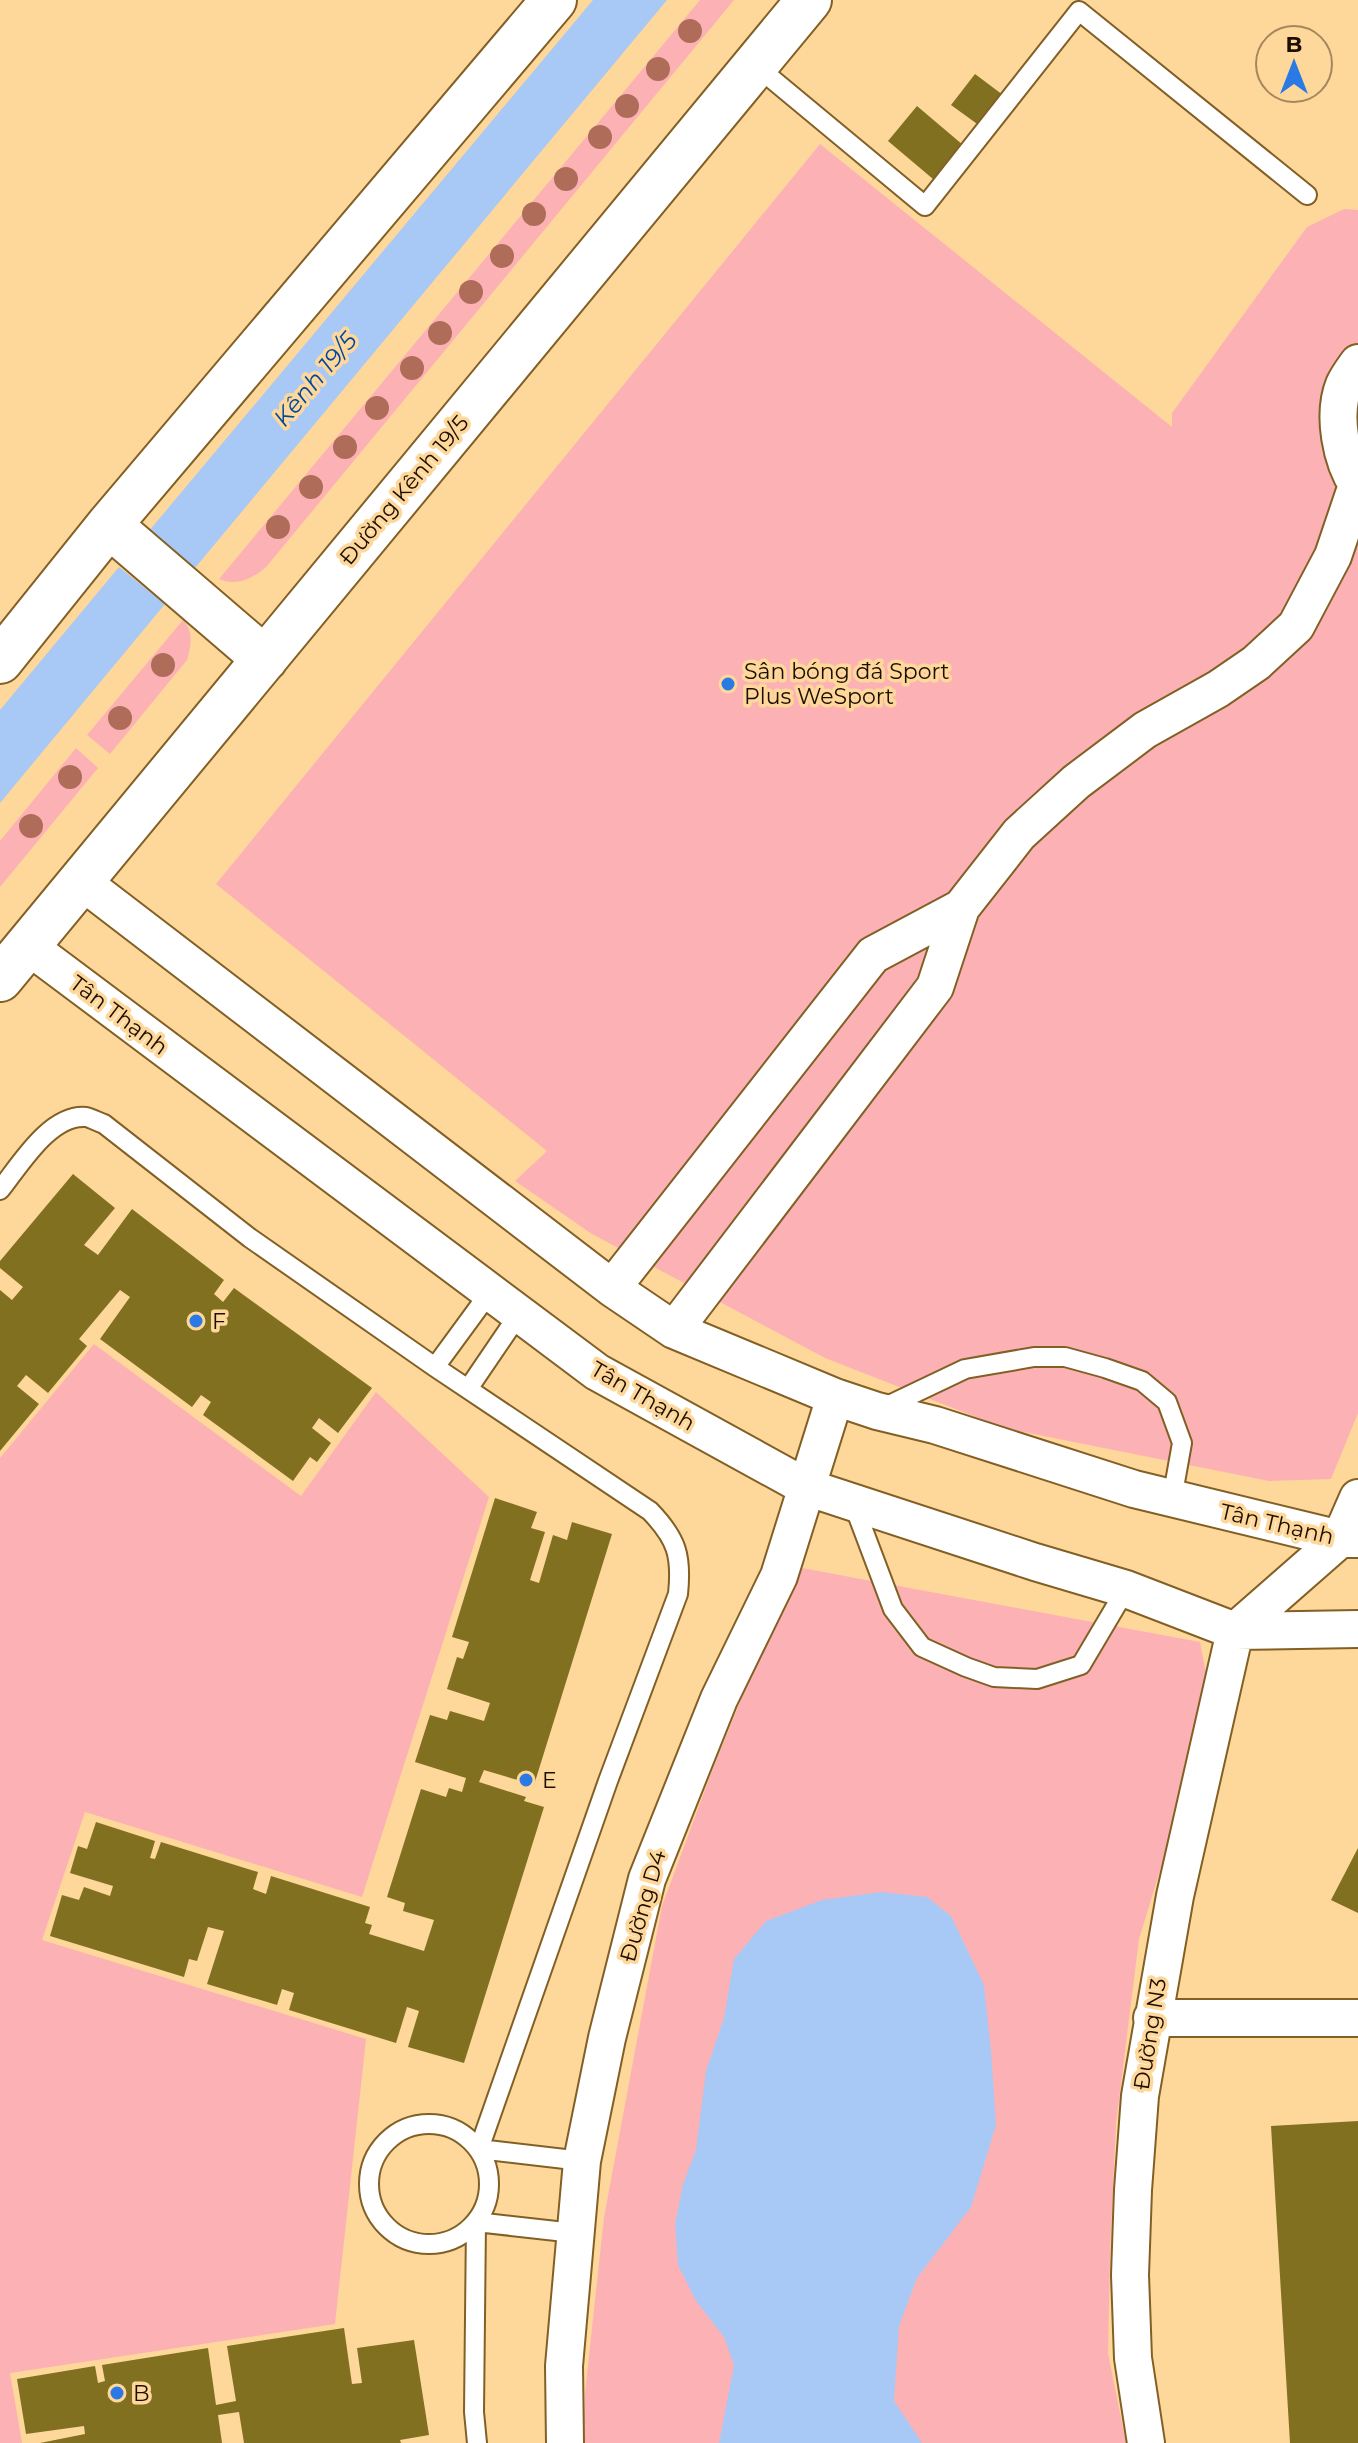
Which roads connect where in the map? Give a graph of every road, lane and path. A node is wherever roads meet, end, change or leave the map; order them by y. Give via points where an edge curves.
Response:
1 (554, 0) edge
2 (809, 0) edge
3 (755, 65) junction
4 (1307, 195) dead end
5 (1358, 363) edge
6 (1357, 486) edge
7 (122, 537) junction
8 (265, 659) junction
9 (0, 661) edge
10 (81, 881) junction
11 (961, 908) junction
12 (28, 946) junction
13 (0, 979) edge
14 (0, 1190) edge
15 (612, 1288) junction
16 (490, 1292) junction
17 (519, 1314) junction
18 (674, 1330) junction
19 (435, 1367) junction
20 (468, 1389) junction
21 (835, 1397) junction
22 (877, 1411) junction
23 (806, 1487) junction
24 (1358, 1498) edge
25 (1172, 1499) junction
26 (853, 1503) junction
27 (1349, 1539) edge
28 (1126, 1589) junction
29 (1358, 1629) edge
30 (1235, 1631) junction
31 (1152, 2018) junction
32 (1358, 2018) edge
33 (479, 2149) junction
34 (582, 2161) junction
35 (476, 2222) junction
36 (574, 2233) junction
37 (477, 2443) edge
38 (565, 2443) edge
39 (1146, 2443) edge

1 - 7 street
2 - 3 street, Đường Kênh 19/5
3 - 4 lane via 925,206 1079,11
3 - 8 street, Đường Kênh 19/5
5 - 6 street via 1344,386 1339,411 1346,460
6 - 11 street via 1333,556 1296,626 1256,663 1145,730 1076,782 1019,834
7 - 8 street
7 - 9 street
8 - 10 street, Đường Kênh 19/5
10 - 12 street, Đường Kênh 19/5
10 - 15 street, Tân Thạnh
11 - 15 street via 873,955
11 - 18 street via 935,987
12 - 13 street, Đường Kênh 19/5
12 - 16 street, Tân Thạnh
14 - 19 lane via 63,1120 86,1117 104,1124 250,1238
15 - 18 street, Tân Thạnh
16 - 17 street, Tân Thạnh
16 - 19 lane
17 - 20 lane
17 - 23 street, Tân Thạnh via 597,1372
18 - 21 street, Tân Thạnh
19 - 20 lane
20 - 33 lane via 650,1511 677,1547 681,1570 672,1615
21 - 22 street, Tân Thạnh
21 - 23 street, Đường D4
22 - 25 street, Tân Thạnh
22 - 25 lane via 965,1369 1034,1357 1065,1357 1105,1368 1142,1381 1167,1402 1182,1443
23 - 26 street, Tân Thạnh
23 - 34 street, Đường D4 via 779,1576 719,1699 647,1879
24 - 27 street
25 - 27 street, Tân Thạnh
26 - 28 street, Tân Thạnh
26 - 28 lane via 893,1609 922,1647 994,1677 1037,1679 1081,1665
27 - 30 street
28 - 30 street, Tân Thạnh
29 - 30 street, Tân Thạnh
30 - 31 street, Đường N3
31 - 32 street
31 - 39 street, Đường N3 via 1140,2096 1130,2275 1133,2358
33 - 34 lane
33 - 35 lane via 490,2186
33 - 35 lane via 447,2127 406,2128 376,2155 368,2193 375,2213 405,2240 444,2243
34 - 36 street, Đường D4
35 - 36 lane
35 - 37 lane
36 - 38 street, Đường D4 via 564,2366

